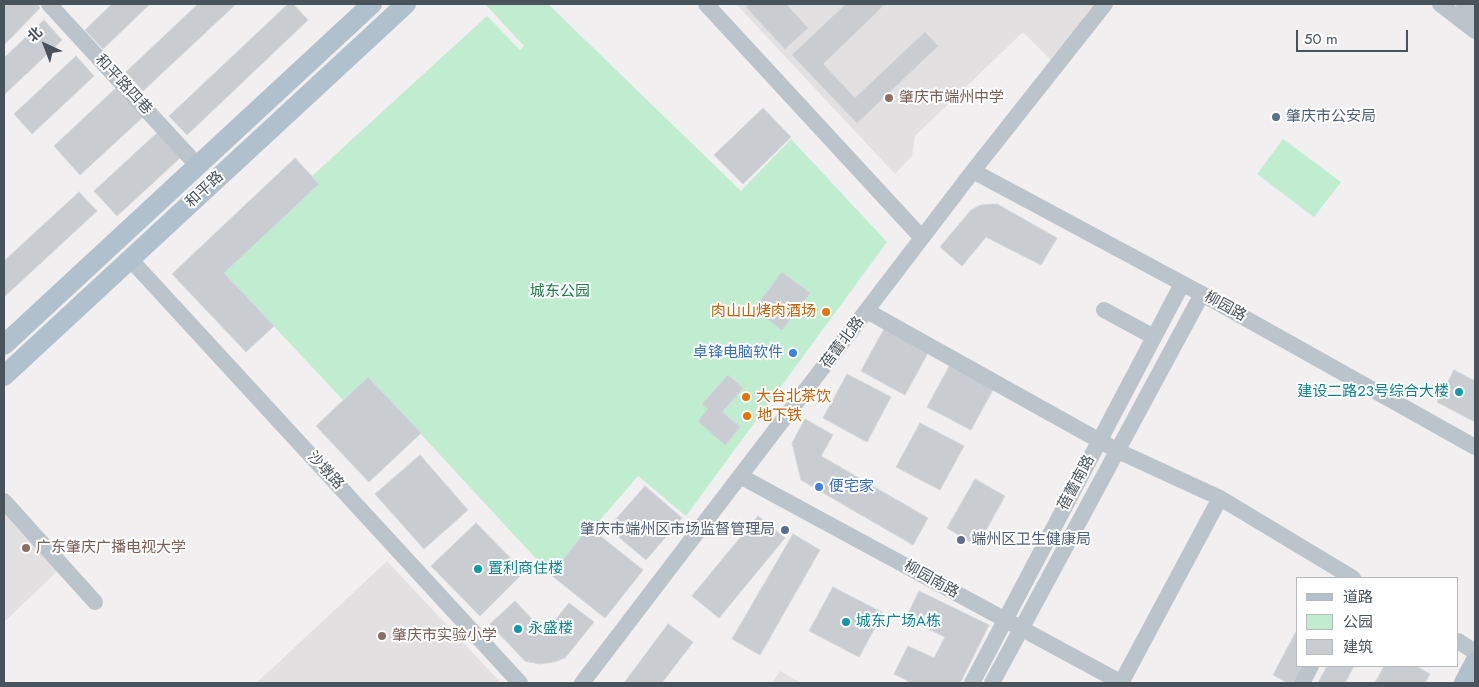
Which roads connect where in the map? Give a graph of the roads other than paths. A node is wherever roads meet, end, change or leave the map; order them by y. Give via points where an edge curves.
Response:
1 (49, 4) edge
2 (372, 4) edge
3 (406, 4) edge
4 (706, 4) edge
5 (1106, 4) edge
6 (1440, 4) edge
7 (1464, 4) edge
8 (1475, 12) edge
9 (1475, 31) edge
10 (197, 165) junction
11 (973, 171) junction
12 (922, 238) junction
13 (130, 259) junction
14 (1182, 284) junction
15 (1202, 294) junction
16 (867, 310) junction
17 (1104, 310) dead end
18 (1154, 337) junction
19 (4, 345) edge
20 (4, 376) edge
21 (1100, 441) junction
22 (1475, 447) edge
23 (1118, 451) junction
24 (740, 476) junction
25 (1220, 498) junction
26 (4, 501) edge
27 (1351, 577) edge
28 (95, 602) dead end
29 (1005, 620) junction
30 (1021, 629) junction
31 (1459, 642) edge
32 (1475, 652) edge
33 (1475, 662) edge
34 (1310, 667) edge
35 (520, 683) edge
36 (582, 683) edge
37 (972, 683) edge
38 (992, 683) edge
39 (1121, 683) edge
40 (1302, 683) edge
41 (1464, 683) edge

1 - 10 street, 和平路四巷
2 - 10 main road, 和平路
3 - 13 main road, 和平路
4 - 12 street
5 - 11 street, 蓓蕾北路
6 - 9 street
7 - 8 street
10 - 19 main road, 和平路
11 - 12 street, 蓓蕾北路
11 - 14 street, 柳园路
12 - 16 street, 蓓蕾北路
13 - 20 main road, 和平路
13 - 35 street, 沙墩路
14 - 15 street, 柳园路
14 - 18 street, 蓓蕾南路
15 - 22 street, 柳园路
15 - 23 street, 蓓蕾南路
16 - 21 street
16 - 24 street, 蓓蕾北路
17 - 18 street
18 - 21 street, 蓓蕾南路
21 - 23 street
21 - 29 street, 蓓蕾南路
23 - 25 street
23 - 30 street, 蓓蕾南路
24 - 29 street, 柳园南路
24 - 36 street, 蓓蕾北路
25 - 27 street
25 - 39 street
26 - 28 street
29 - 30 street, 柳园南路
29 - 37 street, 蓓蕾南路
30 - 38 street, 蓓蕾南路
30 - 39 street, 柳园南路
31 - 32 street
33 - 41 main road
34 - 40 street

